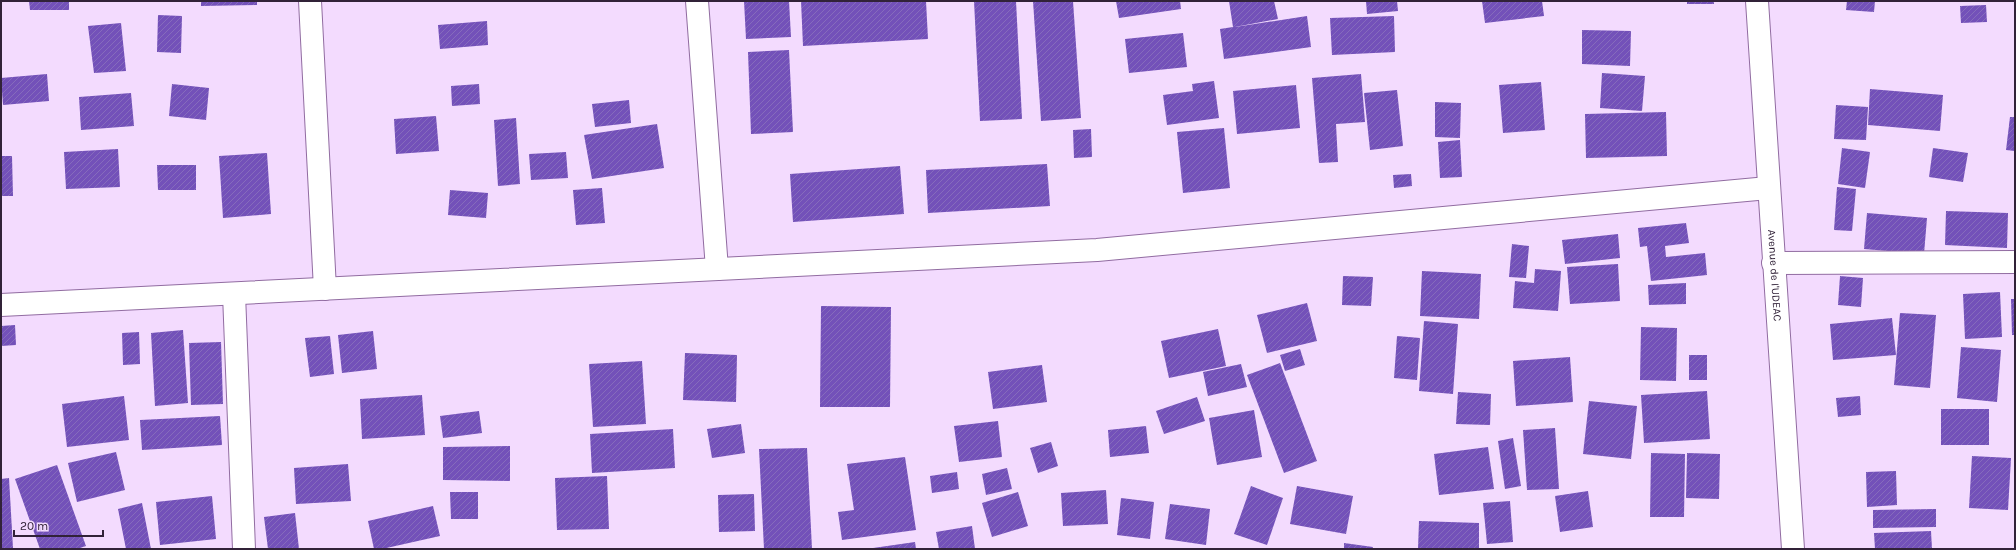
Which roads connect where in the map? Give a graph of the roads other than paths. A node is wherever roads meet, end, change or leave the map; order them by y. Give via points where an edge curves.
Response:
1 (310, 1) edge
2 (697, 1) edge
3 (1757, 1) edge
4 (1768, 188) junction
5 (2015, 262) edge
6 (1773, 263) junction
7 (717, 269) junction
8 (325, 289) junction
9 (234, 294) junction
10 (1, 305) edge
11 (244, 549) edge
12 (1792, 549) edge

1 - 8 street
2 - 7 street
3 - 4 street, Avenue de I'UDEAC
4 - 6 street, Avenue de I'UDEAC
4 - 7 street via 1097,250
5 - 6 street
6 - 12 street, Avenue de I'UDEAC
7 - 8 street
8 - 9 street
9 - 10 street
9 - 11 street

